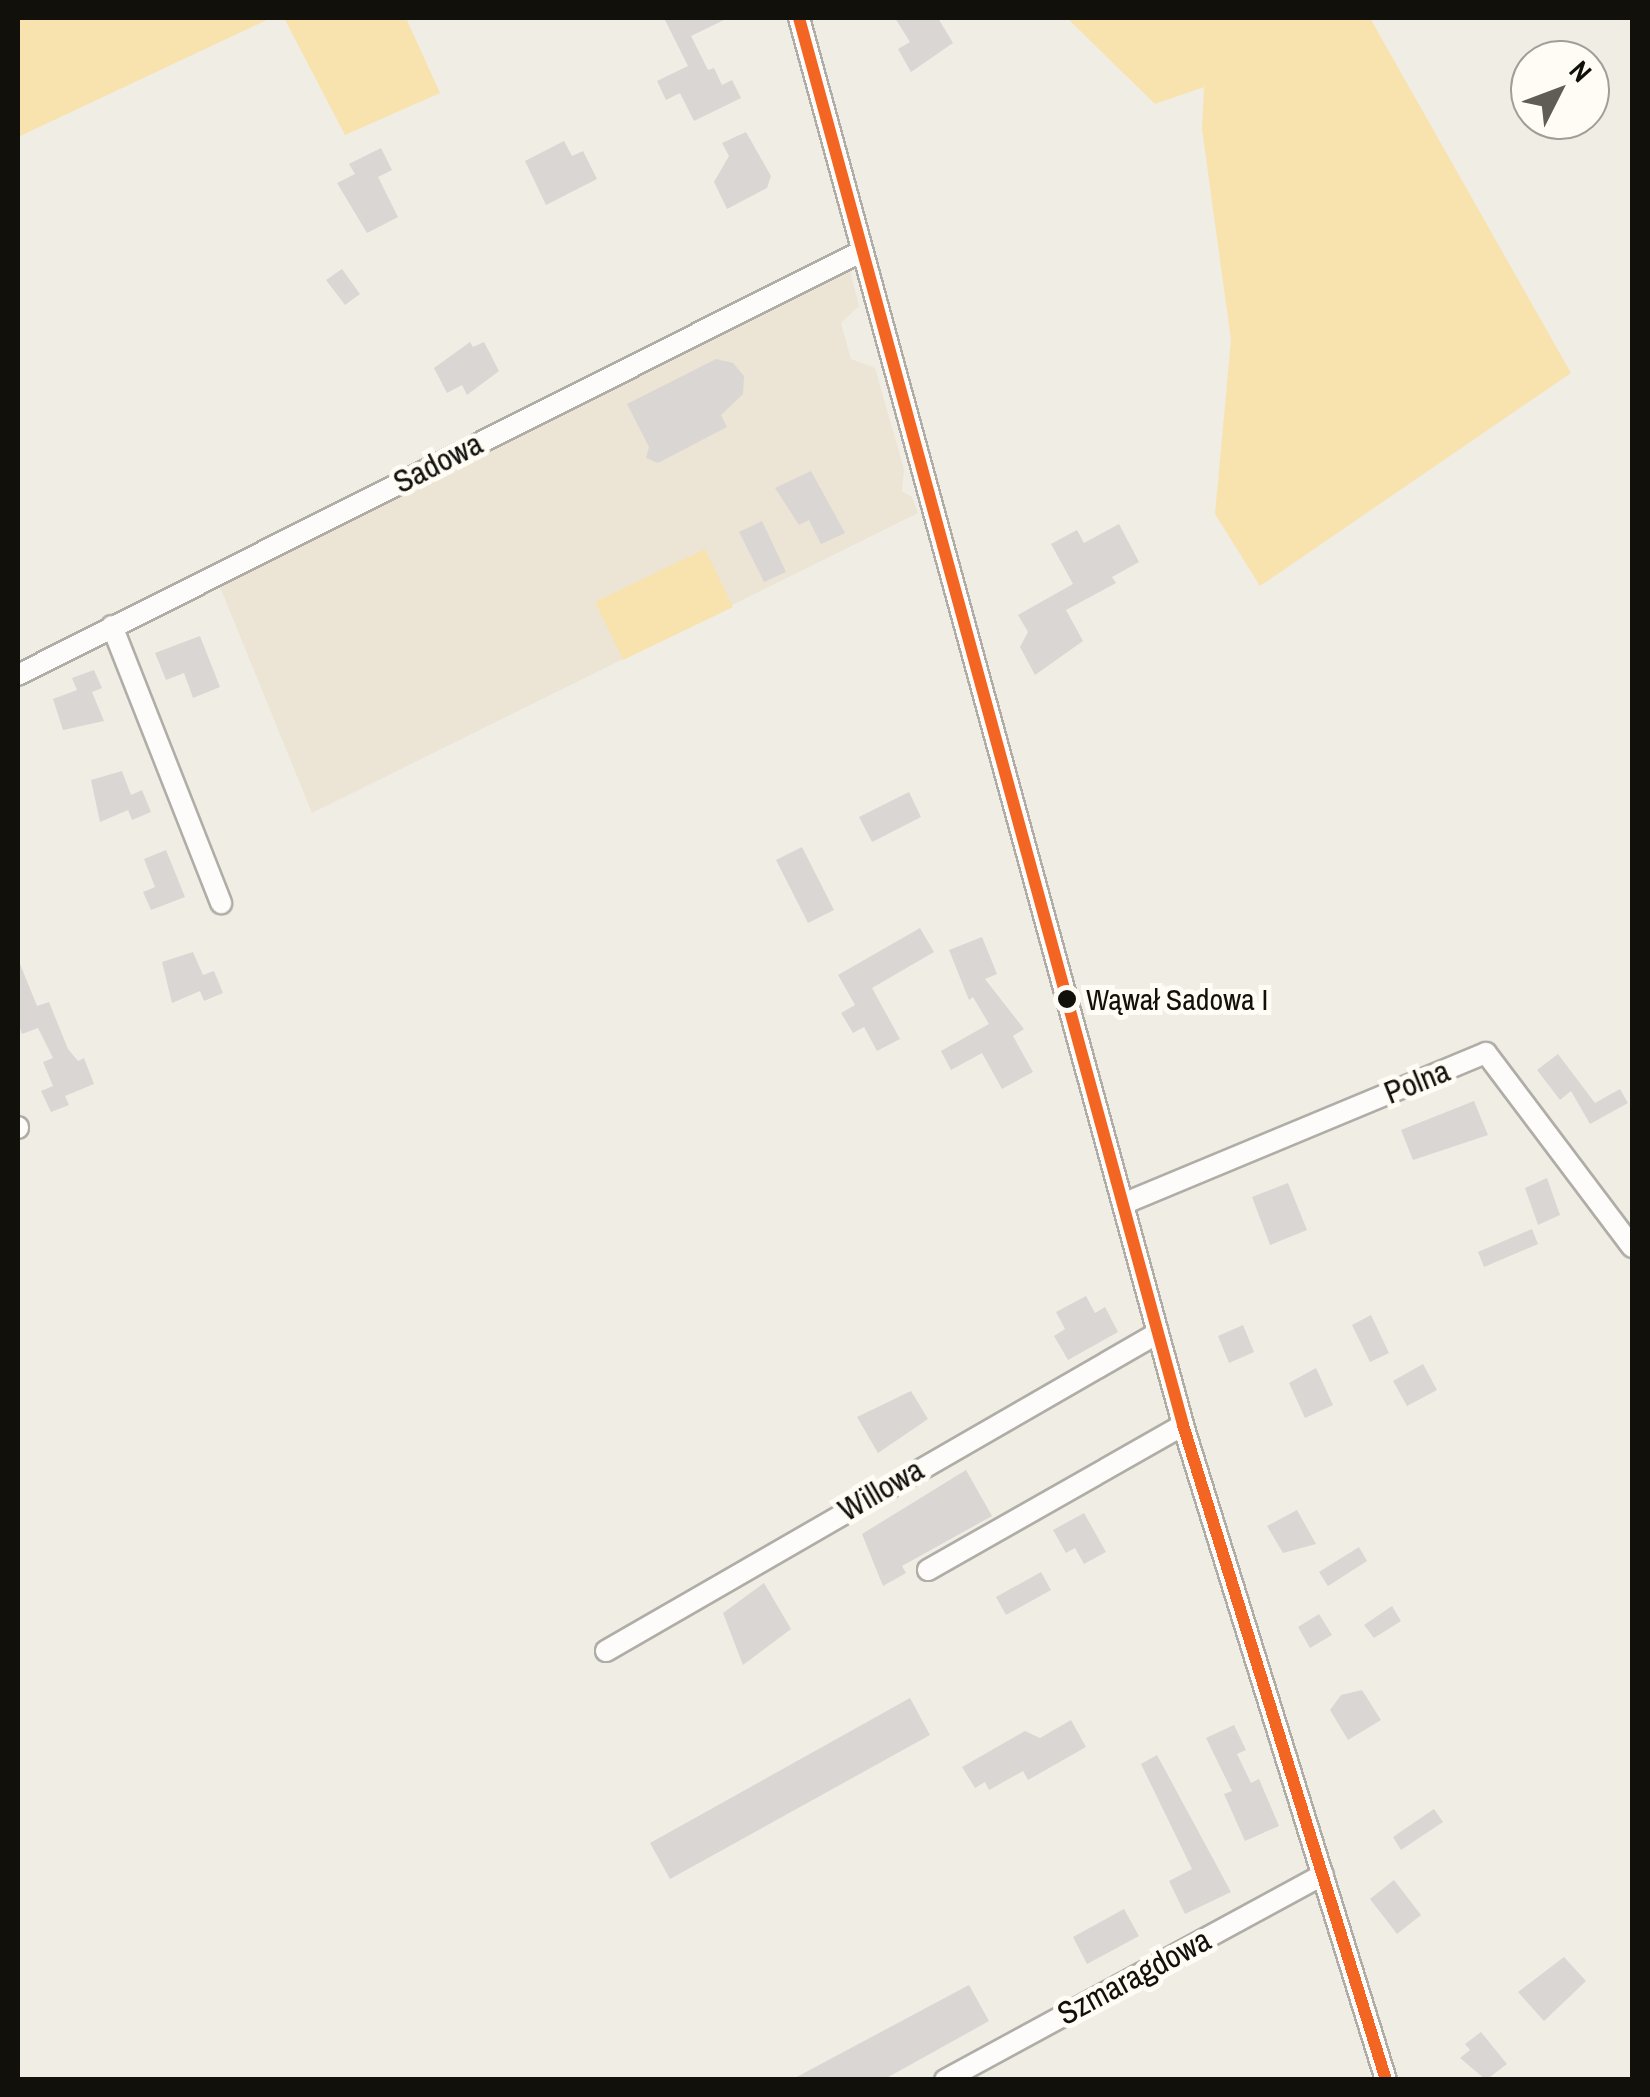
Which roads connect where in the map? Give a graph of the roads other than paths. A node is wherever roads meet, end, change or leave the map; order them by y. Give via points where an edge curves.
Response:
1 (799, 18) edge
2 (860, 252) junction
3 (112, 626) junction
4 (18, 675) edge
5 (221, 903) dead end
6 (1123, 1204) junction
7 (1632, 1247) edge
8 (1158, 1332) junction
9 (1183, 1425) junction
10 (928, 1570) dead end
11 (606, 1651) dead end
12 (1324, 1875) junction
13 (946, 2080) edge
14 (1386, 2080) edge

1 - 2 street
2 - 3 street, Sadowa
2 - 6 street
3 - 4 street, Sadowa
3 - 5 street
6 - 7 street, Polna via 1486,1054
6 - 8 street
8 - 9 street
8 - 11 street, Willowa
9 - 10 street
9 - 12 street
12 - 13 street, Szmaragdowa
12 - 14 street

